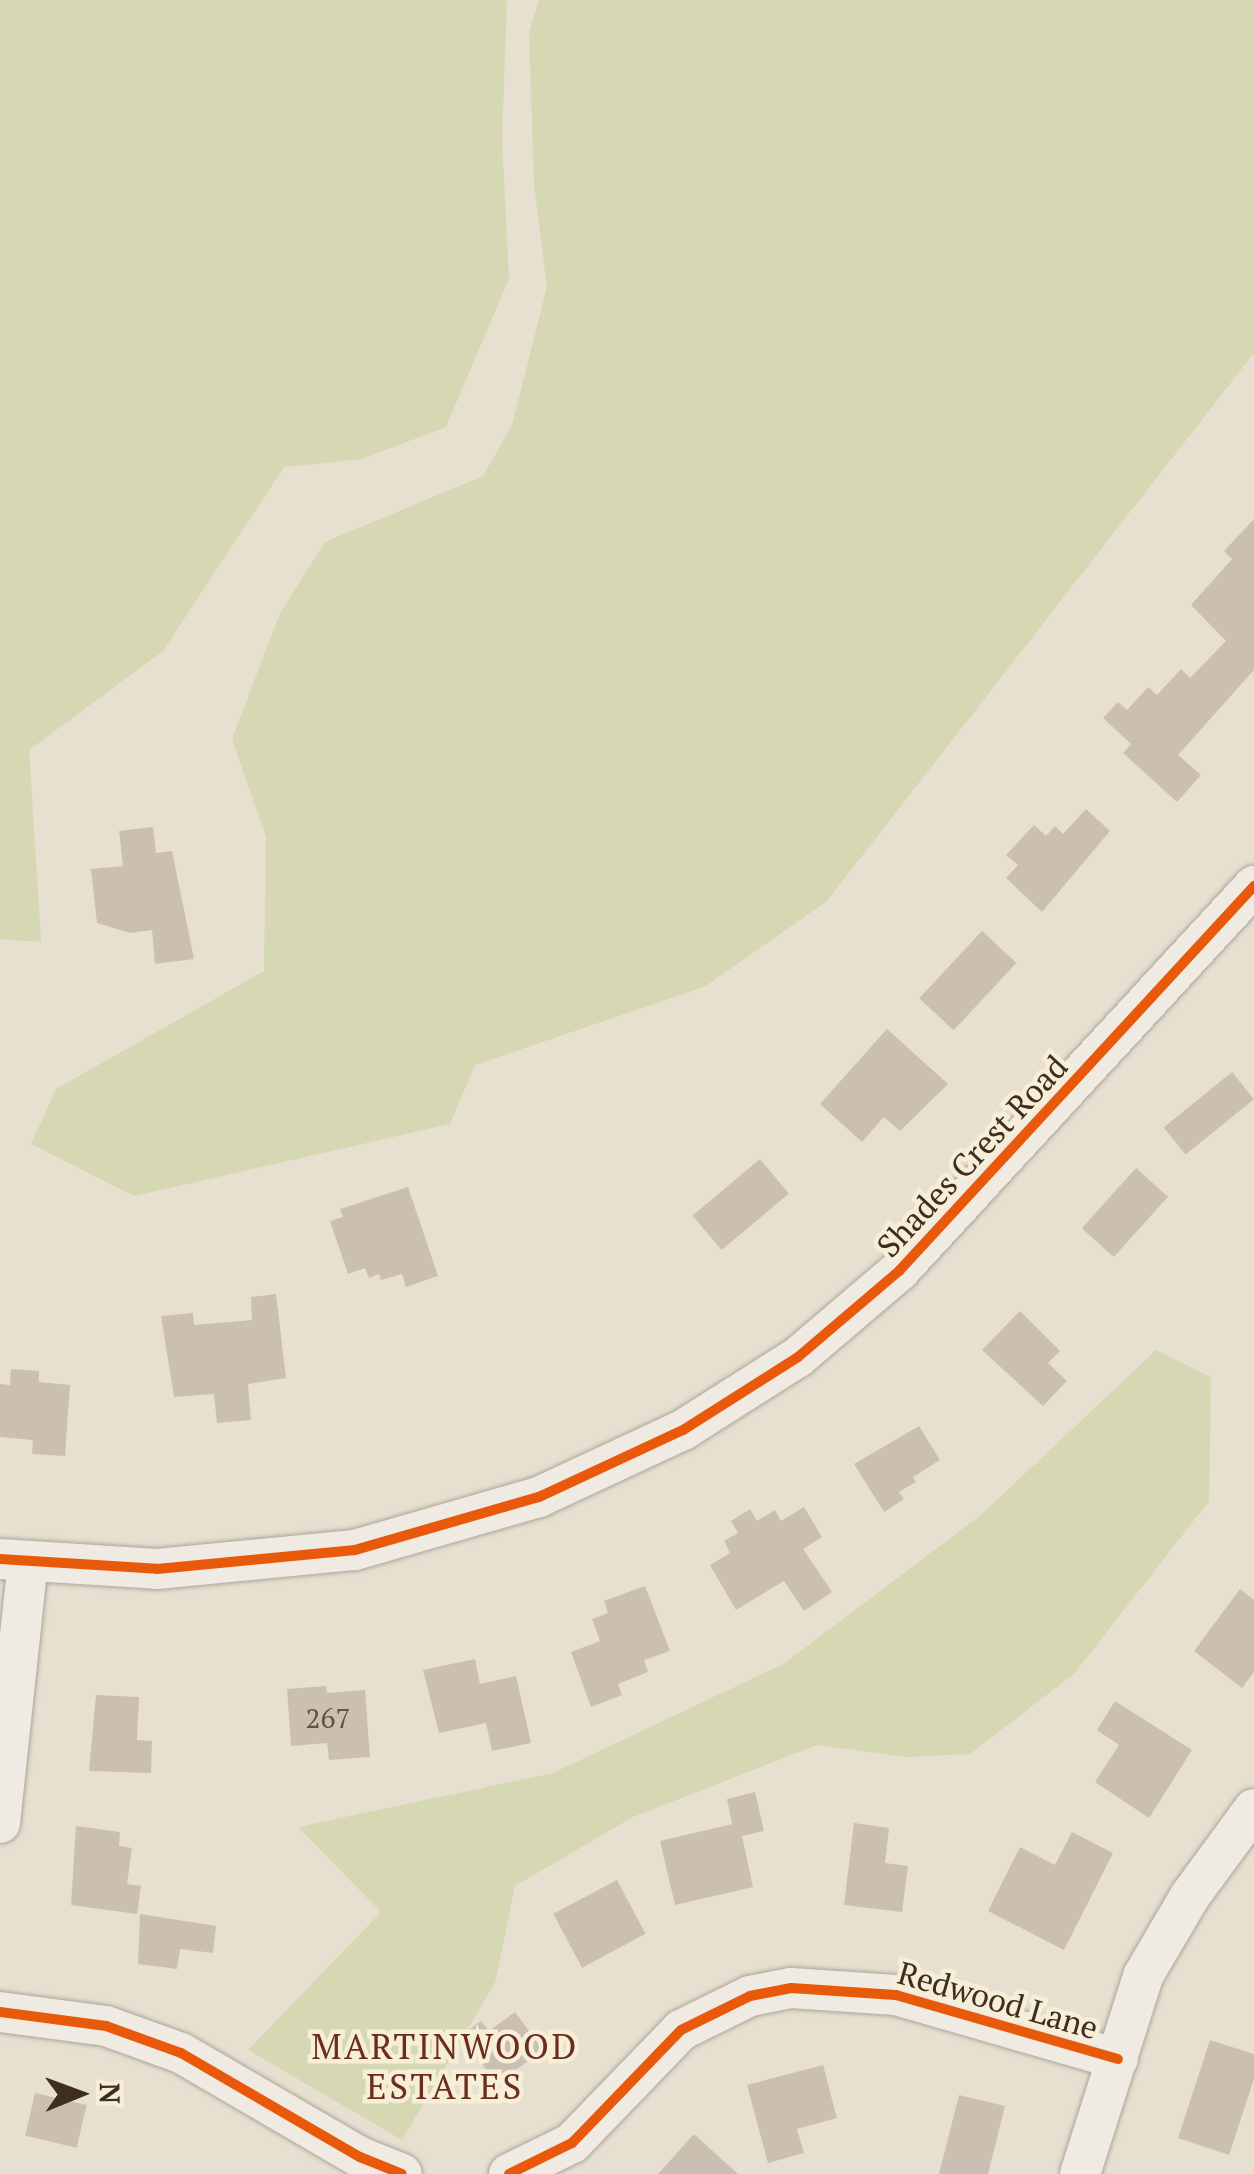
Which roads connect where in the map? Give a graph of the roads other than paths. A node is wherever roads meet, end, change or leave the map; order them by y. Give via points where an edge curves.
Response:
1 (1254, 886) edge
2 (14, 1561) edge
3 (1254, 1809) edge
4 (0, 1823) edge
5 (0, 2012) edge
6 (1118, 2060) junction
7 (402, 2174) edge
8 (509, 2174) edge
9 (1080, 2174) edge

1 - 2 street, Shades Crest Road via 899,1271 798,1356 683,1430 539,1497 355,1550 202,1568
2 - 4 street
3 - 6 street via 1164,1936 1143,1976
5 - 7 street via 106,2026 182,2052 360,2157
6 - 8 street, Redwood Lane via 896,1995 825,1986 764,1993 682,2030 572,2143
6 - 9 street

